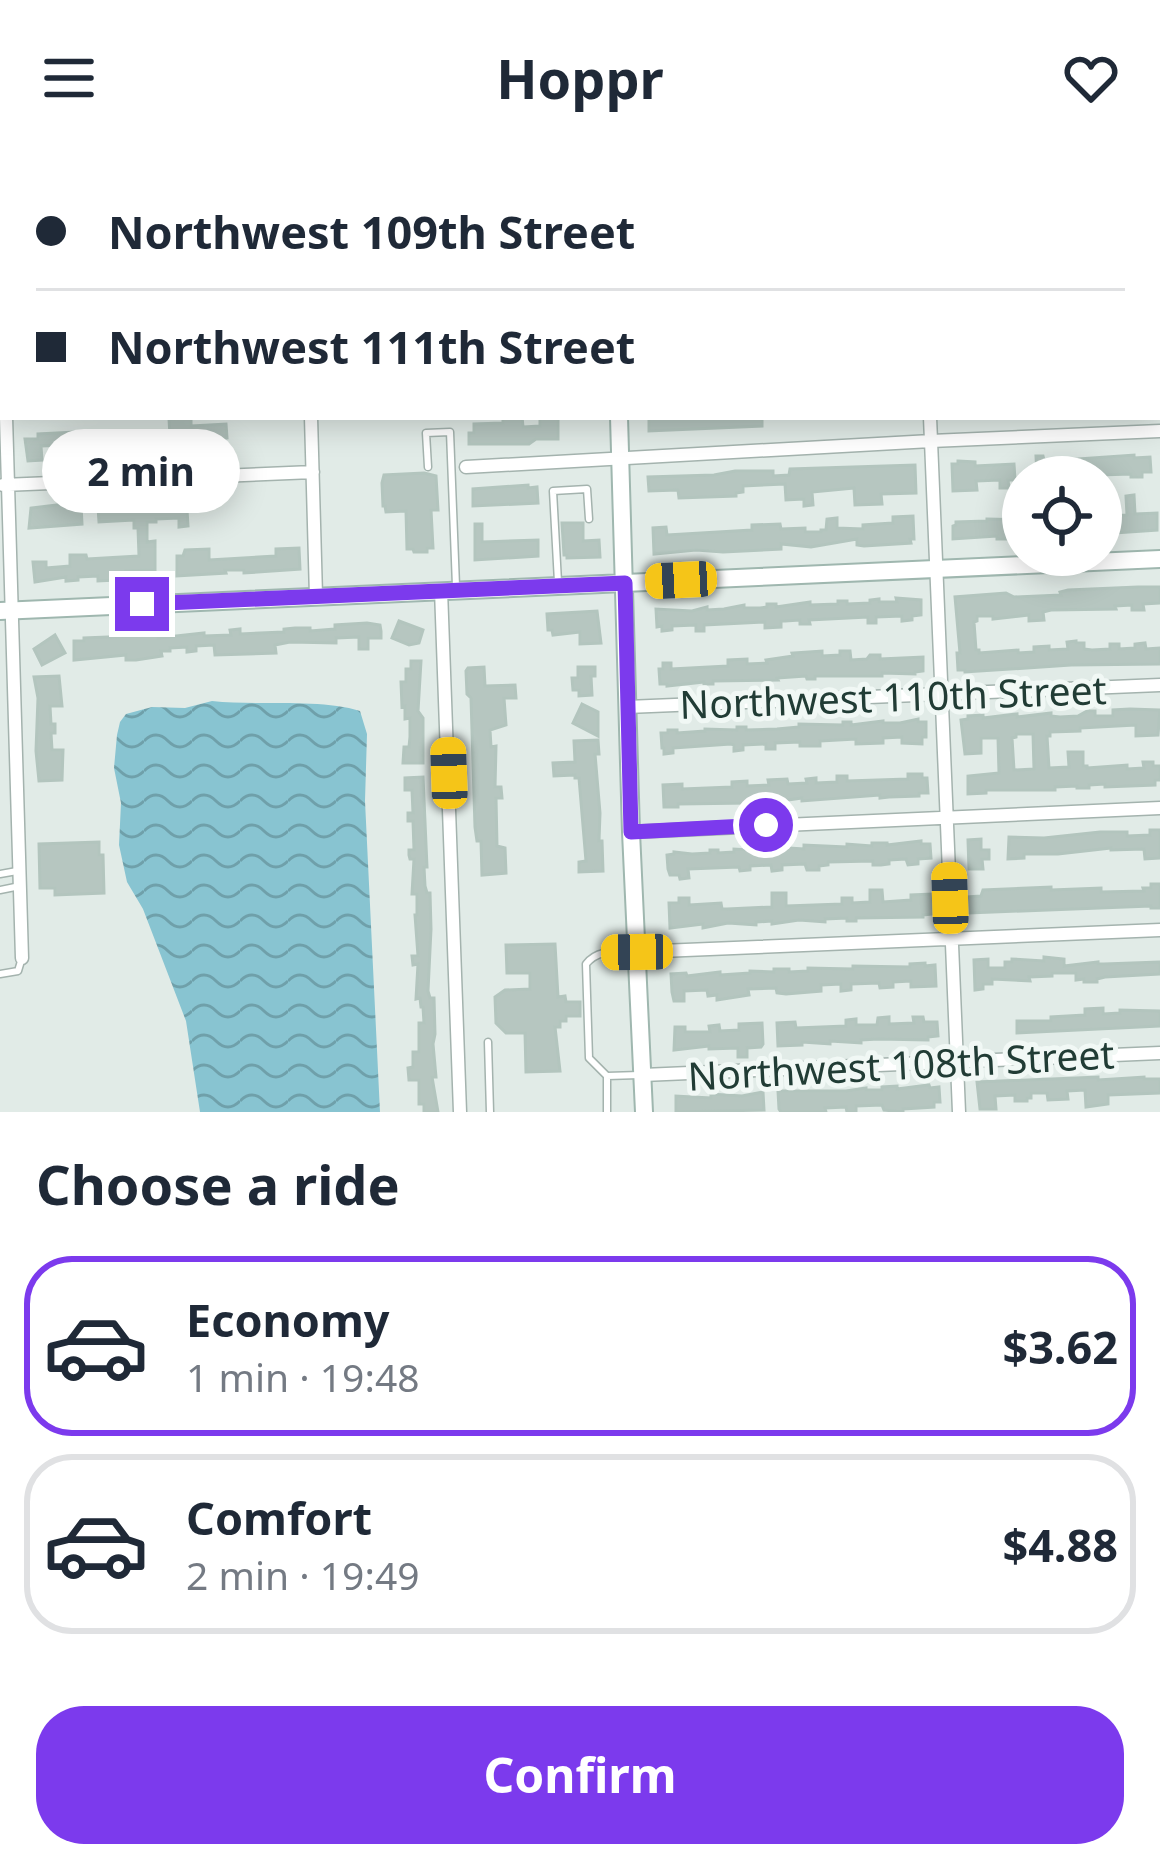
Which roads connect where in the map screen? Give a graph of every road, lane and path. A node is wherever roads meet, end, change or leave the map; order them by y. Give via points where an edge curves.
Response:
1 (6, 420) edge
2 (311, 420) edge
3 (619, 420) edge
4 (930, 420) edge
5 (1160, 431) edge
6 (931, 441) junction
7 (621, 458) junction
8 (428, 467) dead end
9 (466, 467) dead end
10 (313, 472) junction
11 (4, 485) edge
12 (589, 519) dead end
13 (1160, 559) edge
14 (937, 568) junction
15 (625, 583) junction
16 (558, 586) junction
17 (449, 590) junction
18 (316, 596) junction
19 (6, 610) edge
20 (1160, 685) edge
21 (943, 695) junction
22 (626, 707) junction
23 (16, 726) junction
24 (0, 727) edge
25 (1160, 808) edge
26 (947, 815) junction
27 (631, 832) junction
28 (20, 870) junction
29 (0, 874) edge
30 (21, 886) junction
31 (0, 890) edge
32 (1160, 930) edge
33 (952, 939) junction
34 (637, 952) junction
35 (22, 958) joint
36 (0, 974) edge
37 (488, 1042) dead end
38 (1160, 1053) edge
39 (957, 1060) junction
40 (607, 1076) junction
41 (643, 1076) junction
42 (460, 1112) edge
43 (490, 1112) edge
44 (607, 1112) edge
45 (644, 1112) edge
46 (959, 1112) edge

1 - 11 street
2 - 10 street
3 - 7 street
4 - 6 street
5 - 6 street
6 - 7 street
6 - 14 street
7 - 9 street
7 - 15 street
8 - 17 lane via 426,433 450,432
10 - 11 street
10 - 18 street
11 - 19 street
12 - 16 lane via 586,490 553,491
13 - 14 street
14 - 15 street
14 - 21 street
15 - 16 street
15 - 22 street
16 - 17 street
17 - 18 street
17 - 42 street
18 - 19 street
19 - 23 street
20 - 21 street, Northwest 110th Street
21 - 22 street, Northwest 110th Street
21 - 26 street
22 - 27 street
23 - 24 lane
23 - 28 street
25 - 26 street
26 - 27 street
26 - 33 street
27 - 34 street
28 - 29 lane
28 - 30 street
30 - 31 lane
30 - 35 street
32 - 33 street
33 - 34 street
33 - 39 street
34 - 40 lane via 600,953 586,964 589,1058
34 - 41 street
35 - 36 lane via 18,971
37 - 43 lane
38 - 39 street, Northwest 108th Street
39 - 41 street, Northwest 108th Street
39 - 46 street
40 - 41 lane
40 - 44 lane
41 - 45 street

